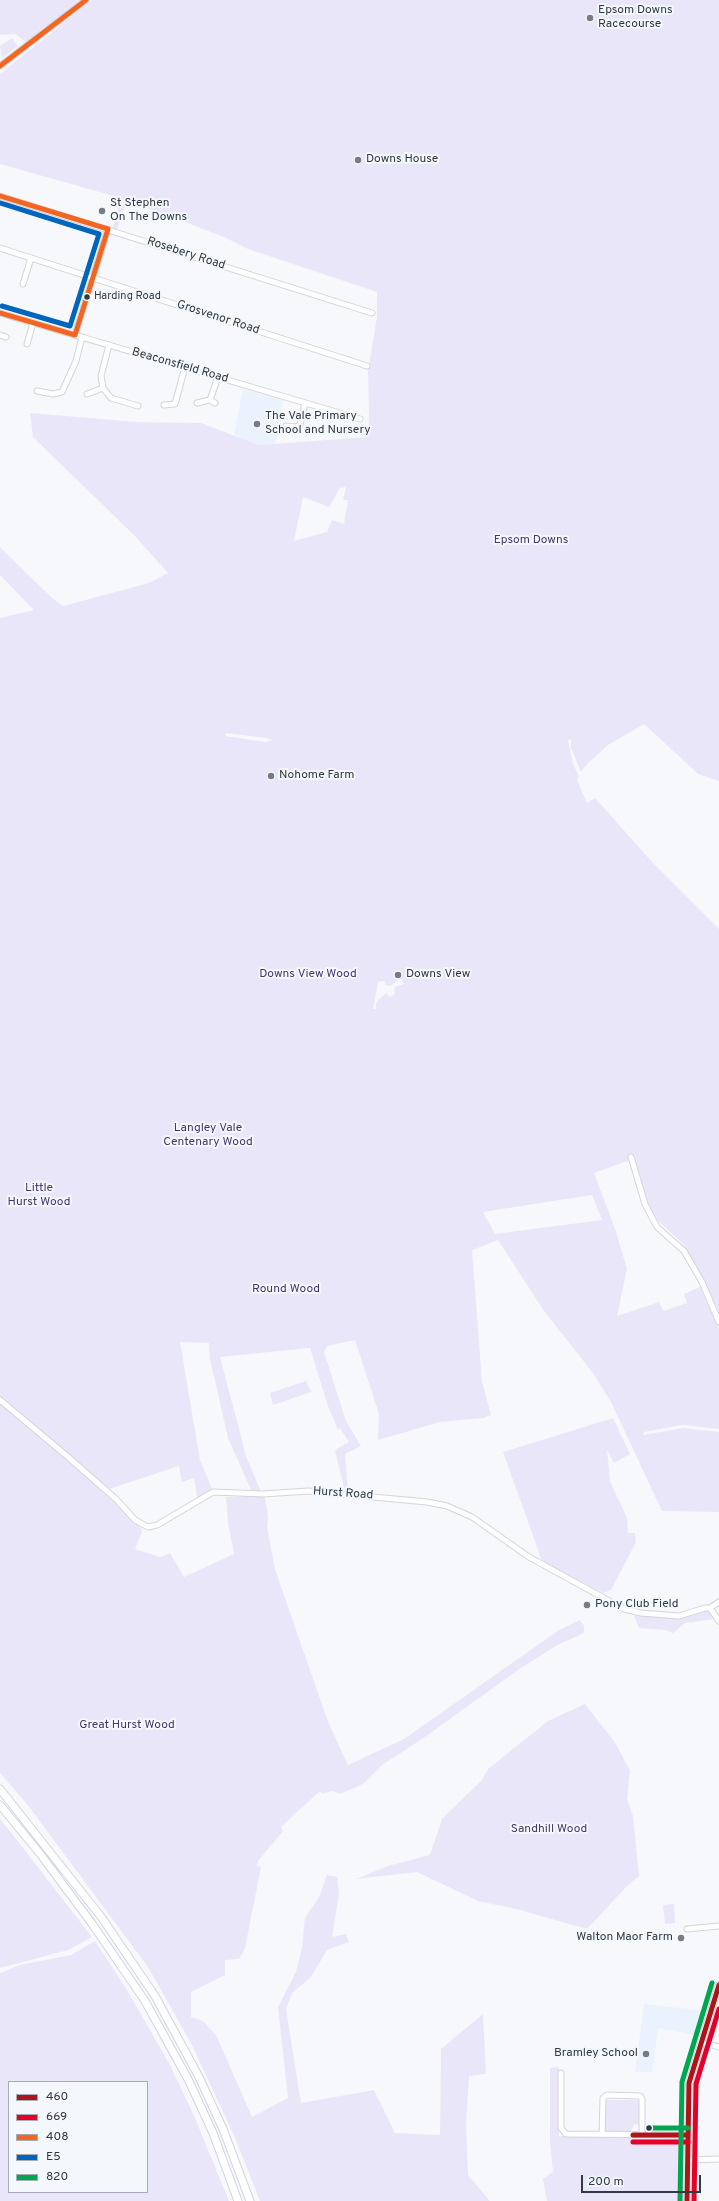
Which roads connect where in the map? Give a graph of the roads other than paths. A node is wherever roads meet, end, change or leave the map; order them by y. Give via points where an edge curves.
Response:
1 (86, 0) edge
2 (0, 66) edge
3 (0, 196) edge
4 (108, 229) junction
5 (0, 248) edge
6 (31, 258) junction
7 (92, 277) junction
8 (23, 284) dead end
9 (0, 313) edge
10 (372, 313) dead end
11 (33, 323) junction
12 (0, 335) edge
13 (75, 335) junction
14 (6, 337) dead end
15 (82, 337) junction
16 (27, 344) dead end
17 (109, 345) junction
18 (367, 366) dead end
19 (185, 367) junction
20 (218, 377) junction
21 (103, 388) junction
22 (37, 391) dead end
23 (87, 394) dead end
24 (210, 400) junction
25 (197, 403) dead end
26 (215, 403) dead end
27 (305, 403) junction
28 (164, 405) dead end
29 (138, 406) dead end
30 (360, 419) dead end
31 (286, 426) dead end
32 (631, 1157) dead end
33 (719, 1322) edge
34 (0, 1400) edge
35 (719, 1602) edge
36 (715, 1610) edge
37 (719, 1622) edge
38 (0, 1789) edge
39 (0, 1805) edge
40 (719, 1926) edge
41 (687, 1929) dead end
42 (719, 1985) edge
43 (701, 2042) junction
44 (719, 2047) edge
45 (561, 2073) dead end
46 (602, 2135) junction
47 (642, 2135) junction
48 (688, 2135) junction
49 (719, 2159) edge
50 (689, 2160) junction
51 (238, 2201) edge
52 (250, 2201) edge
53 (688, 2201) edge

1 - 2 street
3 - 4 street, Rosebery Road
4 - 7 street
4 - 10 street, Rosebery Road
5 - 6 street, Grosvenor Road
6 - 7 street, Grosvenor Road
6 - 8 street
7 - 13 street
7 - 18 street, Grosvenor Road
9 - 11 street, Beaconsfield Road
11 - 13 street, Beaconsfield Road
11 - 16 street
12 - 14 street
13 - 15 street, Beaconsfield Road
15 - 17 street, Beaconsfield Road
15 - 22 street via 76,361 62,392 57,394
17 - 19 street, Beaconsfield Road
17 - 21 street via 101,376
19 - 20 street, Beaconsfield Road
19 - 28 street via 175,404
20 - 24 street
20 - 27 street, Beaconsfield Road
21 - 23 street
21 - 29 street via 111,398
24 - 25 street
24 - 26 street
27 - 30 street, Beaconsfield Road
27 - 31 street via 300,425
32 - 33 street via 645,1204 657,1227 684,1251 702,1282
34 - 36 street, Hurst Road via 68,1457 135,1520 148,1527 157,1525 213,1492 263,1494 308,1491 427,1502 447,1506 472,1516 529,1557 624,1609 679,1616 705,1608
35 - 36 street
36 - 37 street
38 - 52 highway via 102,1918 155,1996 199,2077 223,2129
39 - 51 highway via 88,1918 145,2001 189,2081 213,2133
40 - 41 street
42 - 43 main road
43 - 44 street
43 - 48 main road via 689,2083
45 - 46 street via 563,2132
46 - 47 street
46 - 47 street via 603,2098 607,2095 637,2095 642,2099
47 - 48 street
48 - 50 main road
49 - 50 street
50 - 53 main road

